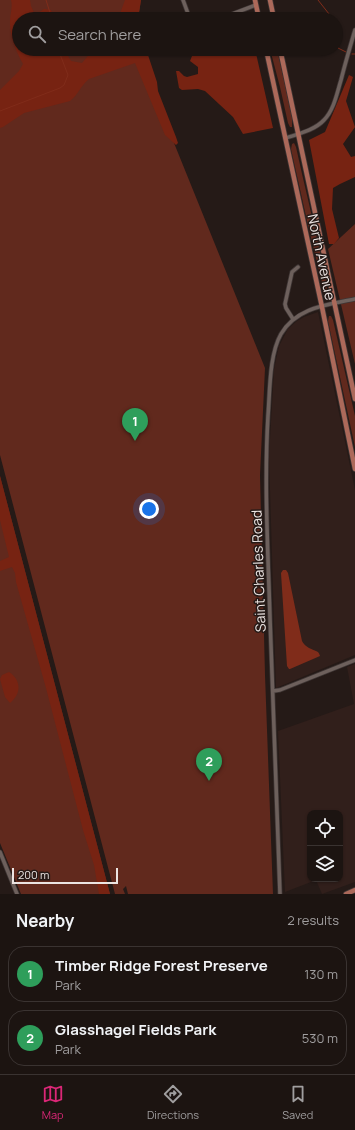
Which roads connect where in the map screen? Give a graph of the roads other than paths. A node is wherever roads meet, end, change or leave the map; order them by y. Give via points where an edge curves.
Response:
1 (183, 0) edge
2 (270, 0) edge
3 (256, 3) edge
4 (187, 12) edge
5 (235, 12) edge
6 (273, 12) edge
7 (355, 30) edge
8 (268, 56) edge
9 (281, 56) edge
10 (298, 134) junction
11 (286, 138) junction
12 (298, 267) dead end
13 (355, 299) edge
14 (334, 304) junction
15 (322, 306) junction
16 (293, 319) junction
17 (355, 399) edge
18 (355, 469) edge
19 (355, 660) edge
20 (273, 690) junction
21 (0, 852) edge
22 (355, 890) edge
23 (17, 894) edge
24 (280, 894) edge
25 (346, 894) edge

1 - 4 street
2 - 6 main road
3 - 5 street
7 - 10 street via 332,109 318,125
8 - 11 main road, North Avenue
9 - 10 main road, North Avenue
10 - 11 street
10 - 14 main road, North Avenue
11 - 15 main road, North Avenue
12 - 16 street via 292,272 285,304
13 - 14 street, Saint Charles Road
14 - 15 street, Saint Charles Road
14 - 17 main road, North Avenue
15 - 16 street, Saint Charles Road
15 - 18 main road, North Avenue
16 - 20 street, Saint Charles Road via 281,334 274,353 266,456
19 - 20 street via 280,690
20 - 24 street, Saint Charles Road
21 - 23 street
22 - 25 main road

